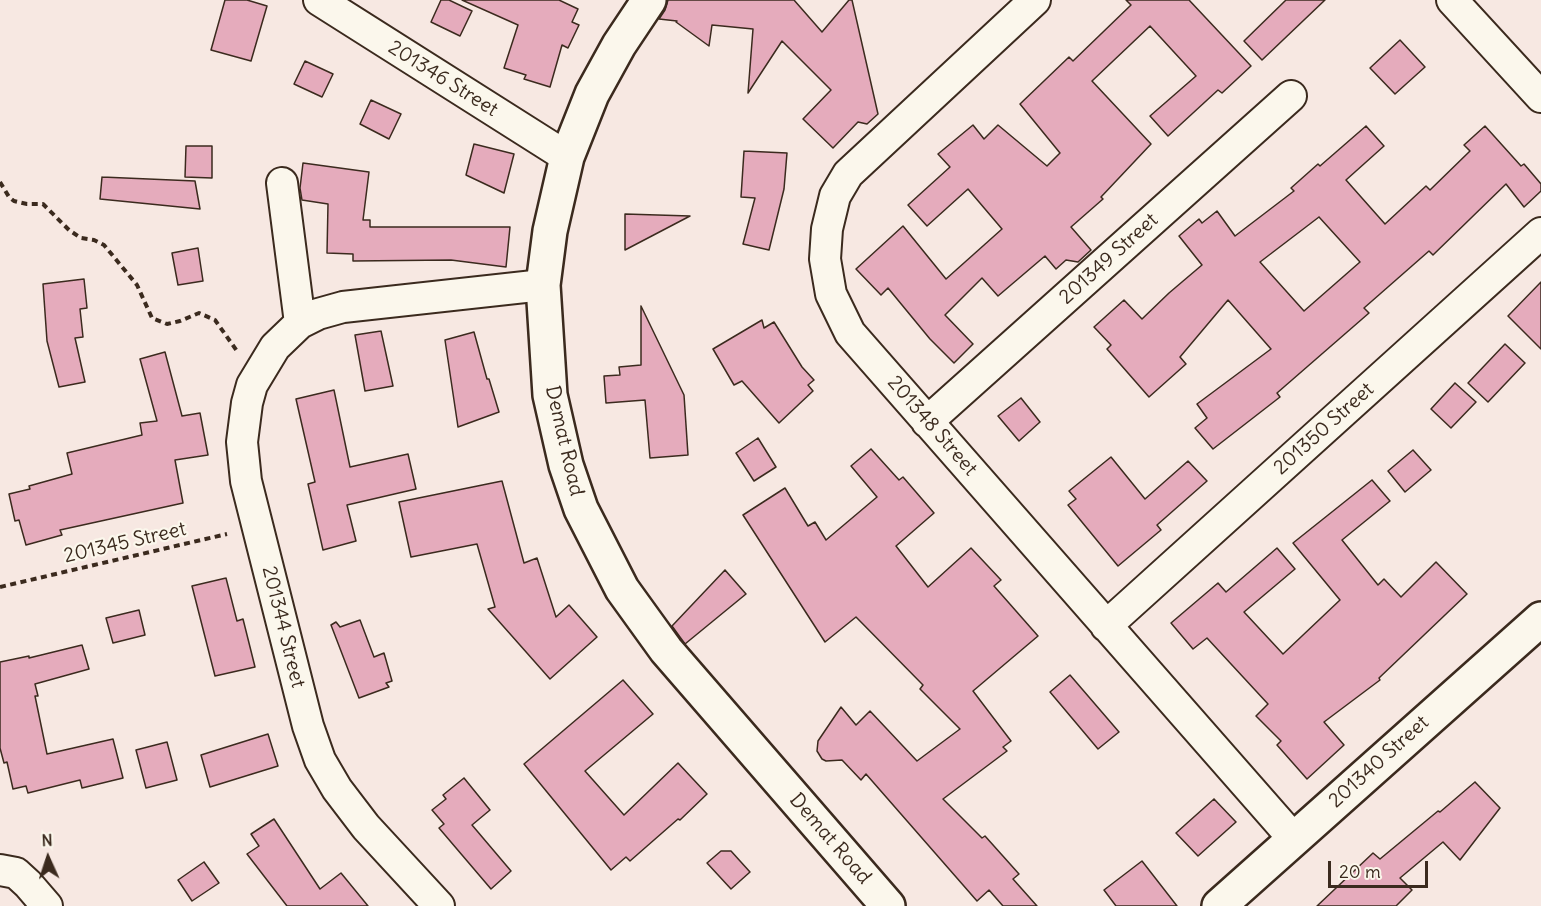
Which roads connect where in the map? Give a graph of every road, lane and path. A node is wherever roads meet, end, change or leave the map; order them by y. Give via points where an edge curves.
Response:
1 (319, 0) edge
2 (649, 0) edge
3 (1035, 0) edge
4 (1452, 0) edge
5 (1291, 96) dead end
6 (1541, 97) edge
7 (567, 157) junction
8 (0, 182) edge
9 (282, 183) dead end
10 (1541, 233) edge
11 (543, 285) junction
12 (300, 323) junction
13 (259, 373) junction
14 (927, 422) junction
15 (257, 527) junction
16 (0, 587) edge
17 (1541, 619) edge
18 (1106, 626) junction
19 (1293, 838) junction
20 (0, 870) edge
21 (47, 906) edge
22 (439, 906) edge
23 (888, 906) edge
24 (1219, 906) edge

1 - 7 street, 201346 Street
2 - 7 street, Demat Road via 592,94
3 - 14 street, 201348 Street via 848,174 835,196 825,259 831,294 850,333
4 - 6 street
5 - 14 street, 201349 Street
7 - 11 street, Demat Road via 550,231
8 - 13 path via 14,201 43,204 69,230 104,245 137,285 152,318 167,324 199,313 215,320 244,360
9 - 12 street
10 - 18 street, 201350 Street
11 - 12 street, 201344 Street via 343,307
11 - 23 street, Demat Road via 550,395 566,465 581,509 622,589 666,650
12 - 13 street, 201344 Street via 275,347
13 - 15 street, 201344 Street via 247,403 242,442
14 - 18 street, 201348 Street
15 - 16 path, 201345 Street
15 - 22 street, 201344 Street via 320,760 366,827
17 - 19 street, 201340 Street
18 - 19 street, 201348 Street
19 - 24 street, 201340 Street
20 - 21 street via 16,873

